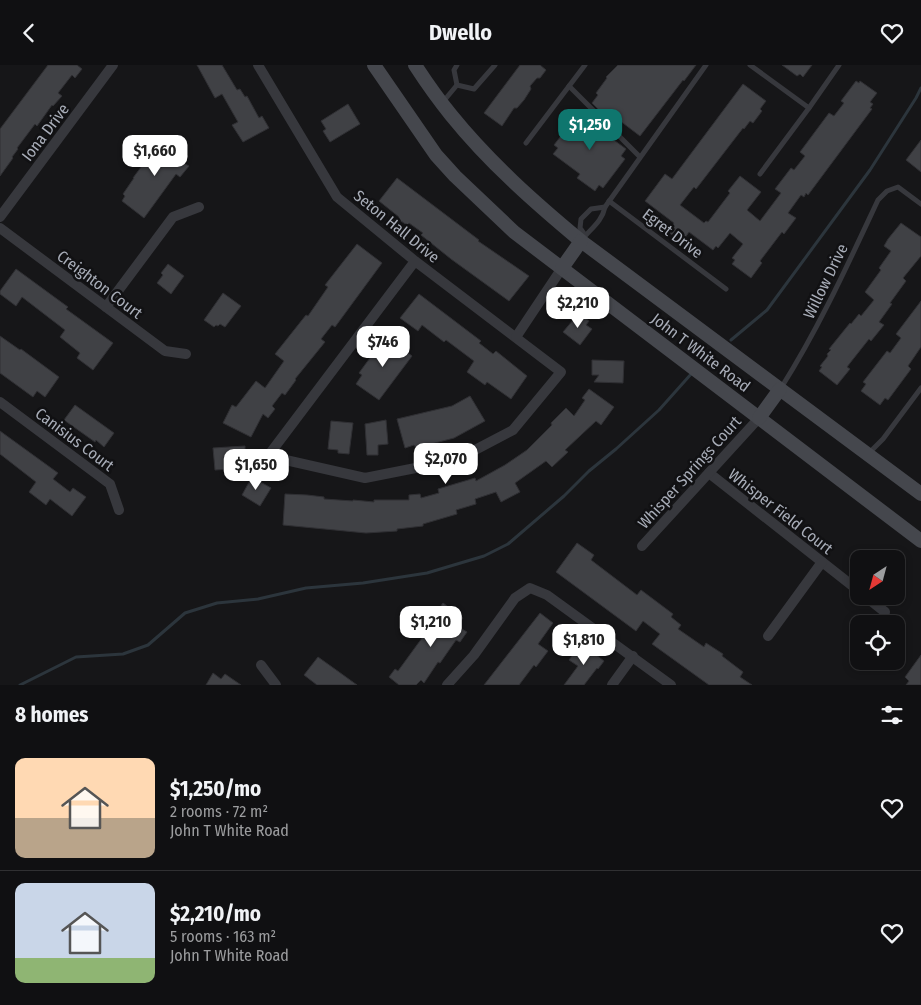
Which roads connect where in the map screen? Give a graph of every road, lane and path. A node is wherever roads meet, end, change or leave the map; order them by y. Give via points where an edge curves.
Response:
1 (113, 65) edge
2 (258, 65) edge
3 (374, 65) edge
4 (415, 65) edge
5 (457, 65) edge
6 (495, 65) edge
7 (584, 65) edge
8 (706, 65) edge
9 (750, 65) edge
10 (839, 65) edge
11 (457, 85) junction
12 (569, 86) junction
13 (442, 104) junction
14 (809, 108) junction
15 (526, 143) dead end
16 (640, 157) junction
17 (760, 174) dead end
18 (609, 201) junction
19 (921, 204) edge
20 (199, 207) dead end
21 (606, 207) junction
22 (0, 217) edge
23 (0, 229) edge
24 (583, 238) junction
25 (415, 261) junction
26 (562, 268) junction
27 (726, 289) dead end
28 (106, 307) junction
29 (516, 337) junction
30 (186, 353) dead end
31 (921, 388) edge
32 (780, 389) junction
33 (0, 402) edge
34 (759, 417) junction
35 (867, 455) junction
36 (708, 473) junction
37 (921, 494) edge
38 (119, 510) dead end
39 (921, 541) edge
40 (642, 546) dead end
41 (822, 562) junction
42 (850, 584) edge
43 (876, 605) edge
44 (885, 612) dead end
45 (768, 636) dead end
46 (632, 657) junction
47 (261, 665) dead end
48 (276, 685) edge
49 (446, 685) edge
50 (612, 685) edge
51 (671, 685) edge

1 - 22 street, Iona Drive
2 - 25 street, Seton Hall Drive via 337,197
3 - 26 main road, John T White Road via 420,134 456,176 514,232
4 - 13 main road, John T White Road
5 - 11 lane via 454,70
6 - 11 lane via 474,89
7 - 12 lane
8 - 16 lane
9 - 14 lane
10 - 14 lane
11 - 13 lane
12 - 15 lane
12 - 16 lane
13 - 24 main road, John T White Road via 485,155 528,196
14 - 17 lane
16 - 18 lane
18 - 21 lane
18 - 27 lane, Egret Drive
19 - 32 lane, Willow Drive via 898,187 887,191 878,200 828,305
20 - 28 street via 173,217
21 - 24 lane via 604,215
21 - 24 lane via 591,209 581,219
23 - 28 street, Creighton Court
24 - 26 main road
24 - 32 main road, John T White Road
25 - 29 street, Seton Hall Drive
25 - 29 street, Seton Hall Drive via 268,456 365,478 456,460 513,430 561,372
26 - 29 street
26 - 34 main road, John T White Road
28 - 30 street, Creighton Court via 164,351
31 - 35 lane
32 - 34 main road
32 - 35 main road, John T White Road
33 - 38 street, Canisius Court via 110,484
34 - 36 street, Whisper Springs Court
34 - 39 main road, John T White Road
35 - 37 main road, John T White Road
36 - 40 street, Whisper Springs Court
36 - 41 street, Whisper Field Court
41 - 42 street, Whisper Field Court
41 - 45 street
43 - 44 street
46 - 49 street via 547,595 530,588 515,598 474,655
46 - 50 street
46 - 51 street
47 - 48 street

